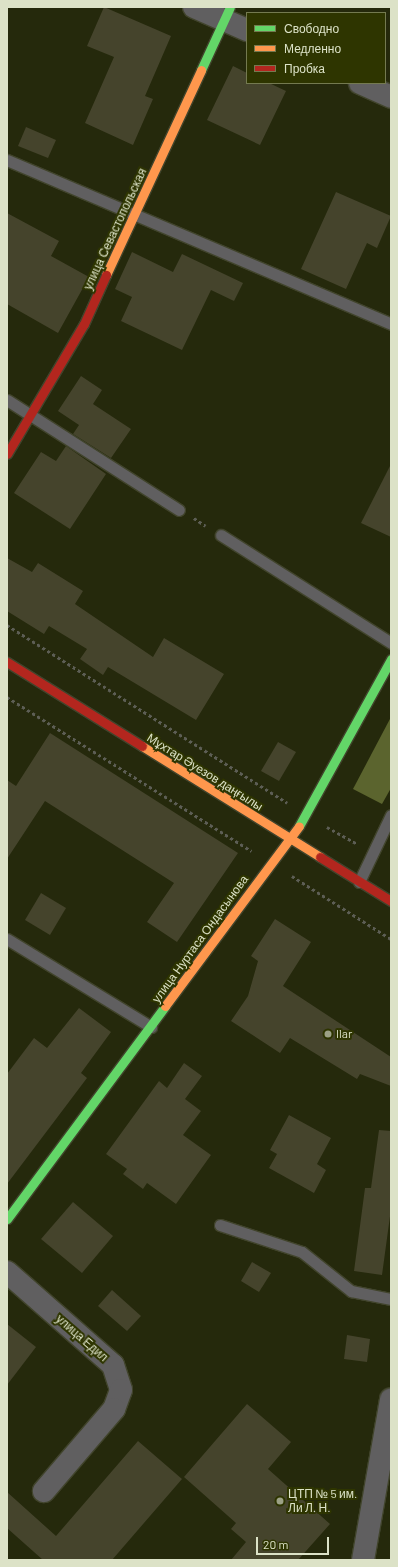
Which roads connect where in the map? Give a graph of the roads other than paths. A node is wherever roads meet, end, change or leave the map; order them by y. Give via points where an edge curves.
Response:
1 (194, 7) edge
2 (228, 14) edge
3 (246, 29) edge
4 (362, 84) edge
5 (391, 97) edge
6 (7, 160) edge
7 (134, 216) junction
8 (391, 324) edge
9 (7, 400) edge
10 (30, 414) junction
11 (7, 454) edge
12 (179, 510) road end
13 (221, 535) road end
14 (391, 643) edge
15 (391, 659) edge
16 (7, 662) edge
17 (391, 815) edge
18 (288, 839) junction
19 (359, 882) junction
20 (391, 902) edge
21 (7, 939) edge
22 (151, 1028) junction
23 (7, 1219) edge
24 (220, 1225) dead end
25 (7, 1272) edge
26 (391, 1299) edge
27 (391, 1399) edge
28 (44, 1491) dead end
29 (363, 1560) edge

1 - 2 street
2 - 3 street
2 - 7 street, улица Севастопольская
4 - 5 street
6 - 7 lane
7 - 8 lane
7 - 10 street, улица Севастопольская via 84,324
9 - 10 lane
10 - 11 street, улица Севастопольская
10 - 12 lane
13 - 14 lane
15 - 18 street, улица Нуртаса Ондасынова via 306,815
16 - 18 street, Мұхтар Әуезов даңғылы
17 - 19 lane
18 - 19 street, Мұхтар Әуезов даңғылы
18 - 22 street, улица Нуртаса Ондасынова
19 - 20 street, Мұхтар Әуезов даңғылы
21 - 22 lane
22 - 23 street, улица Нуртаса Ондасынова
24 - 26 lane via 302,1252 351,1291
25 - 28 street, улица Едил via 114,1365 121,1390 114,1409
27 - 29 street

